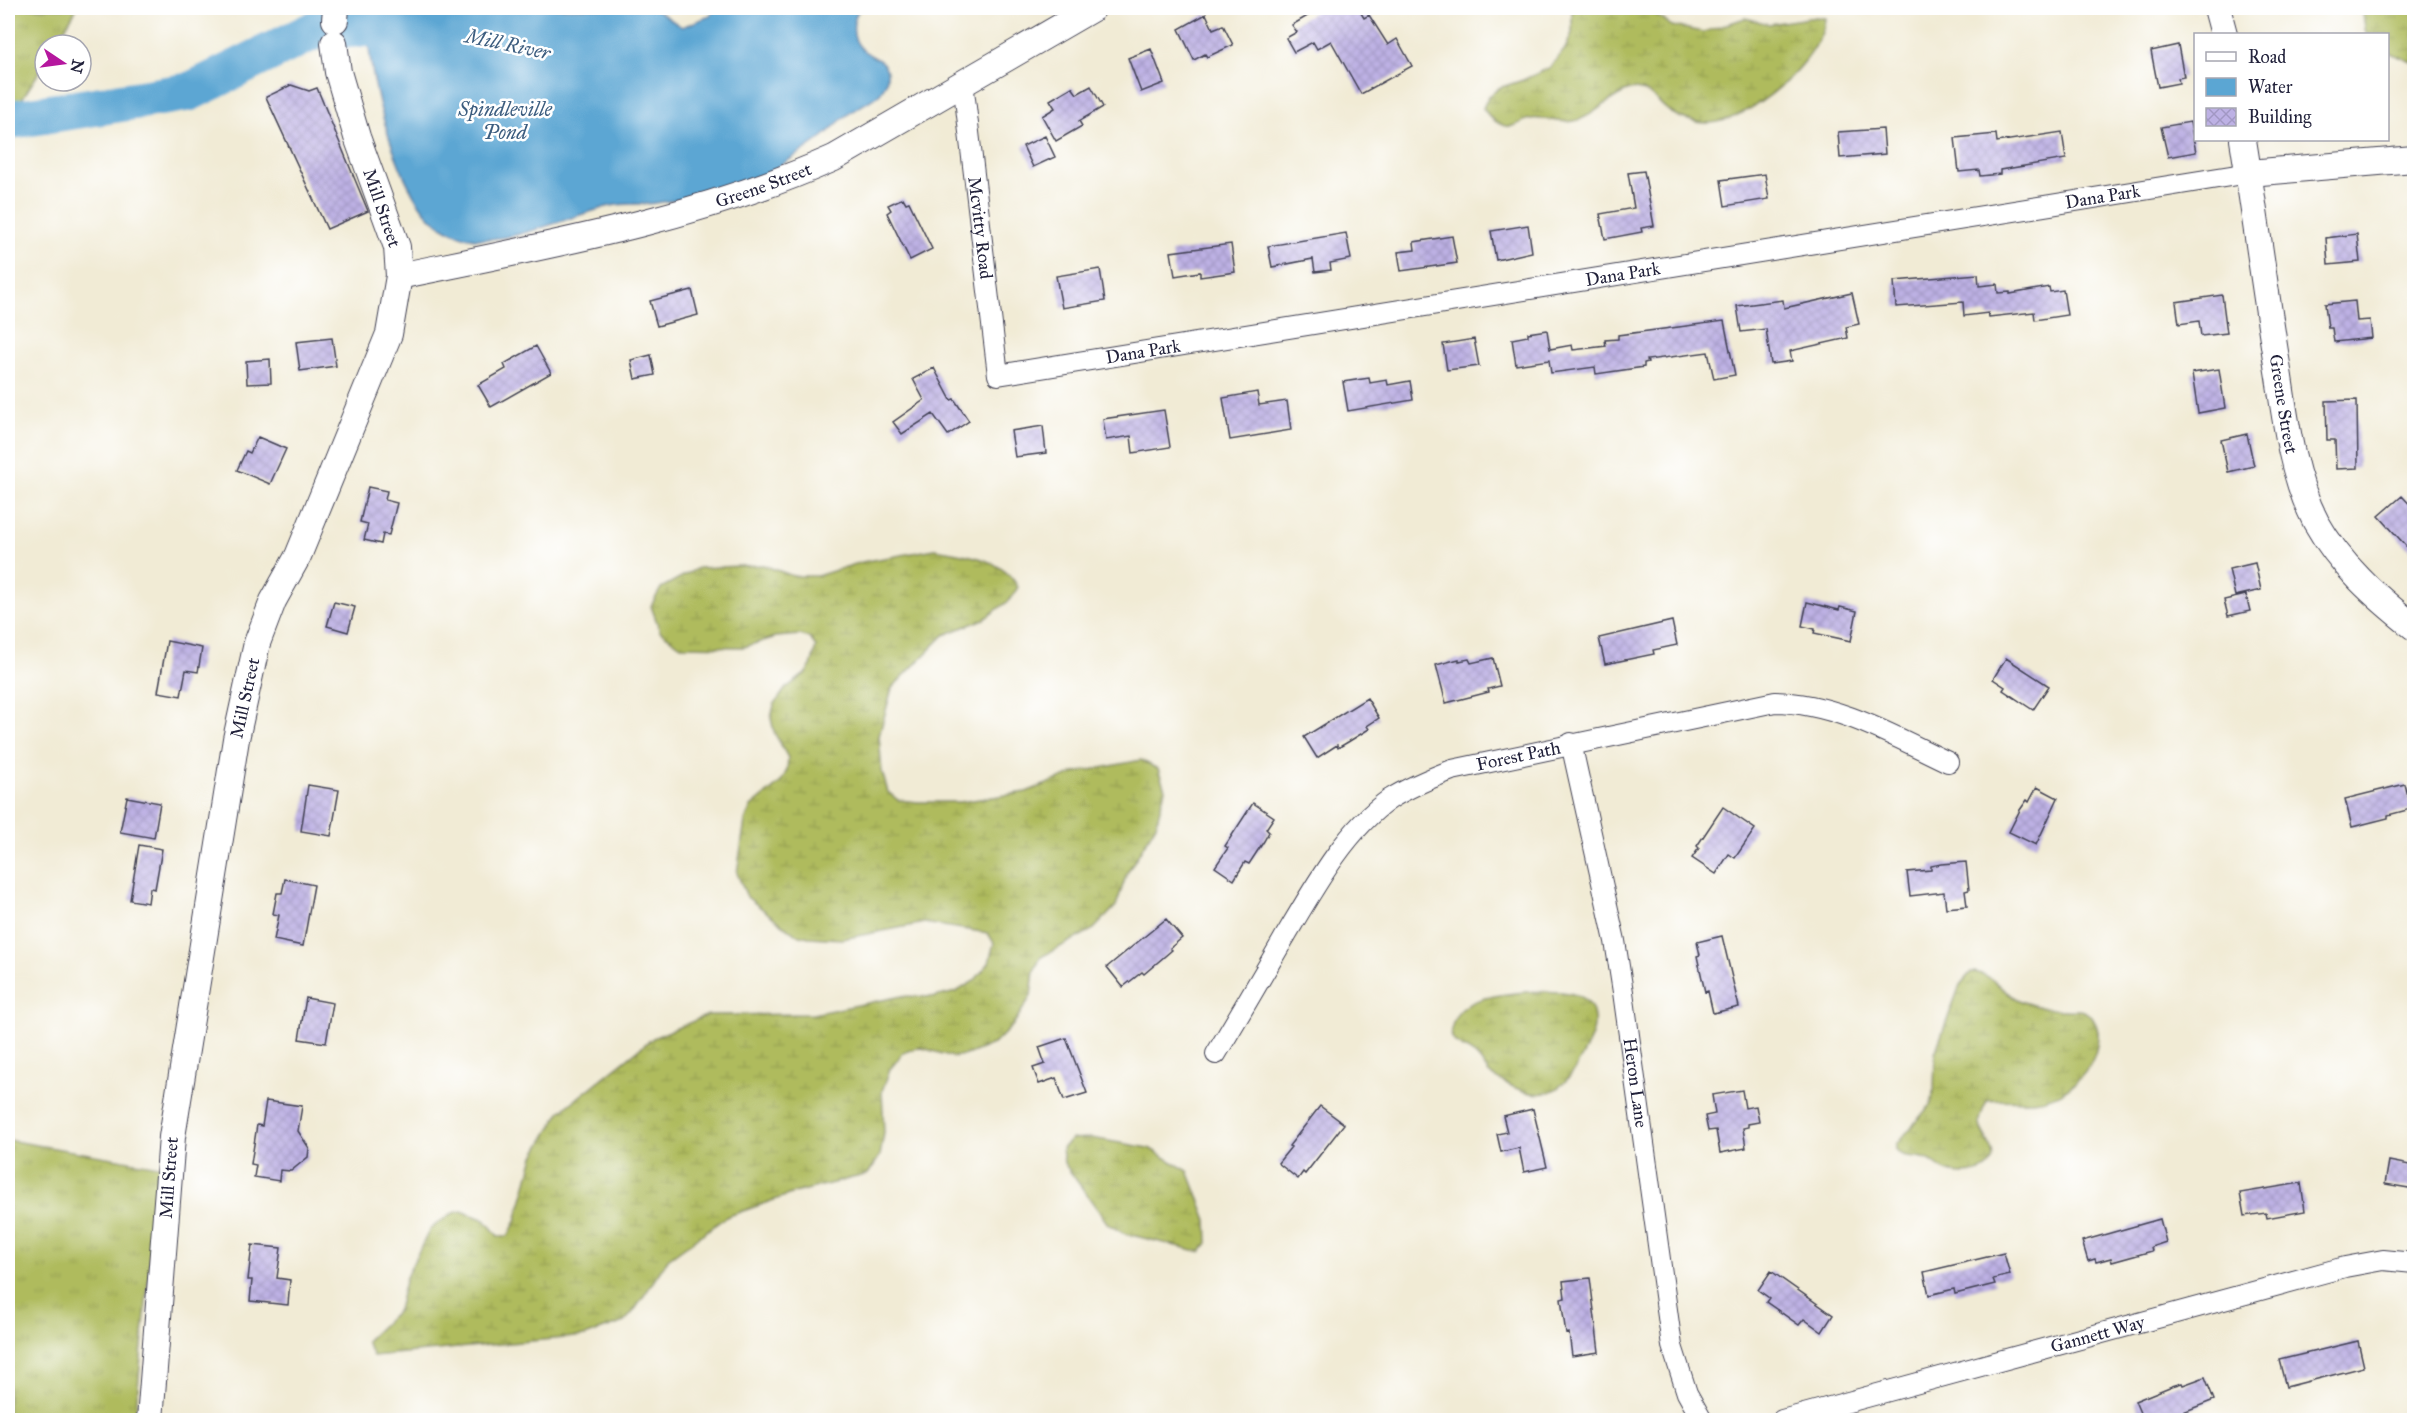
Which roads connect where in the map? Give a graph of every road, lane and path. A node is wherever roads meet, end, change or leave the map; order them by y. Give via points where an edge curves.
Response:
1 (1093, 8) edge
2 (2217, 8) edge
3 (335, 24) edge
4 (2224, 33) edge
5 (963, 82) junction
6 (2243, 141) edge
7 (2415, 159) edge
8 (2249, 173) junction
9 (399, 276) junction
10 (998, 375) joint
11 (2415, 627) edge
12 (1571, 743) junction
13 (1948, 762) dead end
14 (1216, 1054) dead end
15 (2415, 1263) edge
16 (150, 1420) edge
17 (1702, 1420) edge
18 (1782, 1420) edge

1 - 5 street, Greene Street
2 - 4 street
3 - 9 street, Mill Street via 338,72 357,137 398,247
5 - 9 street, Greene Street via 834,158 746,192 596,234
5 - 10 street, Mcvitty Road
6 - 8 street, Greene Street
7 - 8 street
8 - 10 street, Dana Park
8 - 11 street, Greene Street via 2288,436 2302,486 2333,548 2374,595
9 - 16 street, Mill Street via 389,334 298,556 273,601 257,643 236,739 172,1137
12 - 13 street, Forest Path via 1752,706 1793,702 1868,724
12 - 14 street, Forest Path via 1452,770 1390,799 1367,819 1310,895
12 - 17 street, Heron Lane via 1622,982 1672,1346 1687,1393
15 - 18 street, Gannett Way via 2383,1260 2345,1267

